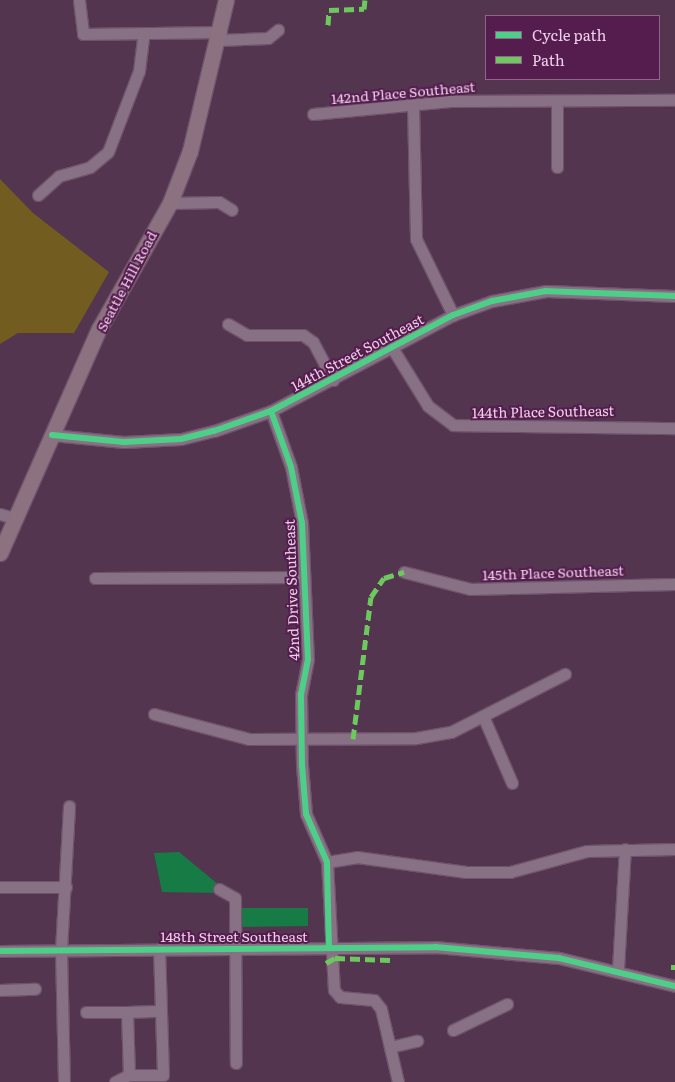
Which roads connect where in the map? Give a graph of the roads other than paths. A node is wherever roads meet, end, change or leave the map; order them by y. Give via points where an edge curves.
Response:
1 (79, 0) edge
2 (226, 0) edge
3 (278, 30) dead end
4 (144, 33) junction
5 (220, 36) junction
6 (675, 100) edge
7 (558, 102) junction
8 (413, 105) junction
9 (313, 114) dead end
10 (557, 167) dead end
11 (38, 195) dead end
12 (170, 203) junction
13 (232, 210) dead end
14 (675, 296) edge
15 (453, 315) junction
16 (228, 324) dead end
17 (391, 346) junction
18 (333, 380) junction
19 (271, 412) junction
20 (675, 428) edge
21 (52, 434) junction
22 (7, 516) edge
23 (0, 553) edge
24 (404, 572) dead end
25 (303, 577) junction
26 (95, 578) dead end
27 (675, 584) edge
28 (565, 674) dead end
29 (154, 714) dead end
30 (482, 716) junction
31 (302, 740) junction
32 (512, 783) dead end
33 (68, 806) dead end
34 (625, 849) junction
35 (675, 849) edge
36 (327, 862) junction
37 (0, 887) edge
38 (66, 887) junction
39 (220, 889) dead end
40 (235, 948) junction
41 (329, 948) junction
42 (159, 949) junction
43 (61, 950) junction
44 (0, 951) edge
45 (618, 969) junction
46 (675, 986) edge
47 (35, 989) dead end
48 (0, 990) edge
49 (507, 1004) dead end
50 (161, 1011) junction
51 (86, 1012) dead end
52 (127, 1012) junction
53 (453, 1030) dead end
54 (417, 1041) dead end
55 (390, 1047) junction
56 (236, 1063) dead end
57 (129, 1075) junction
58 (64, 1082) edge
59 (115, 1082) edge
60 (398, 1082) edge

1 - 4 street via 83,34
2 - 5 main road, Seattle Hill Road
3 - 5 street via 268,38
4 - 5 street
4 - 11 street via 139,71 127,110 108,152 90,167 59,176
5 - 12 main road, Seattle Hill Road via 190,151
6 - 7 street, 142nd Place Southeast
7 - 8 street, 142nd Place Southeast via 450,101
7 - 10 street
8 - 9 street, 142nd Place Southeast
8 - 15 street via 416,238
12 - 13 street via 219,202
12 - 21 main road, Seattle Hill Road via 99,329
14 - 15 street, 144th Street Southeast via 546,291 492,301
15 - 17 street, 144th Street Southeast
16 - 18 street via 248,336 303,335 313,342
17 - 18 street, 144th Street Southeast
17 - 20 street, 144th Place Southeast via 428,406 453,425
18 - 19 street, 144th Street Southeast
19 - 21 street, 144th Street Southeast via 181,439 80,441
19 - 25 street, 42nd Drive Southeast via 292,467 302,523
21 - 22 main road, Seattle Hill Road
22 - 23 main road, Seattle Hill Road
24 - 27 street, 145th Place Southeast via 470,589
25 - 26 street
25 - 31 street, 42nd Drive Southeast via 308,659 301,694
28 - 30 street
29 - 31 street via 211,732
30 - 31 street via 451,732 416,738
30 - 32 street
31 - 36 street, 42nd Drive Southeast via 306,814
33 - 38 street
34 - 35 street
34 - 36 street via 587,851 510,872 466,872 357,858
34 - 45 street
36 - 41 street, 42nd Drive Southeast
37 - 38 street
38 - 43 street
39 - 40 street via 235,898
40 - 41 street, 148th Street Southeast
40 - 42 street, 148th Street Southeast
40 - 56 street
41 - 45 street, 148th Street Southeast via 488,950
41 - 55 street, 42nd Drive Southeast via 334,990 340,997 374,1000 381,1009
42 - 43 street, 148th Street Southeast
42 - 50 street
43 - 44 street, 148th Street Southeast
43 - 58 street
45 - 46 street, 148th Street Southeast
47 - 48 street
49 - 53 street
50 - 52 street
50 - 57 street via 163,1075
51 - 52 street
52 - 57 street
54 - 55 street
55 - 60 street
57 - 59 street

